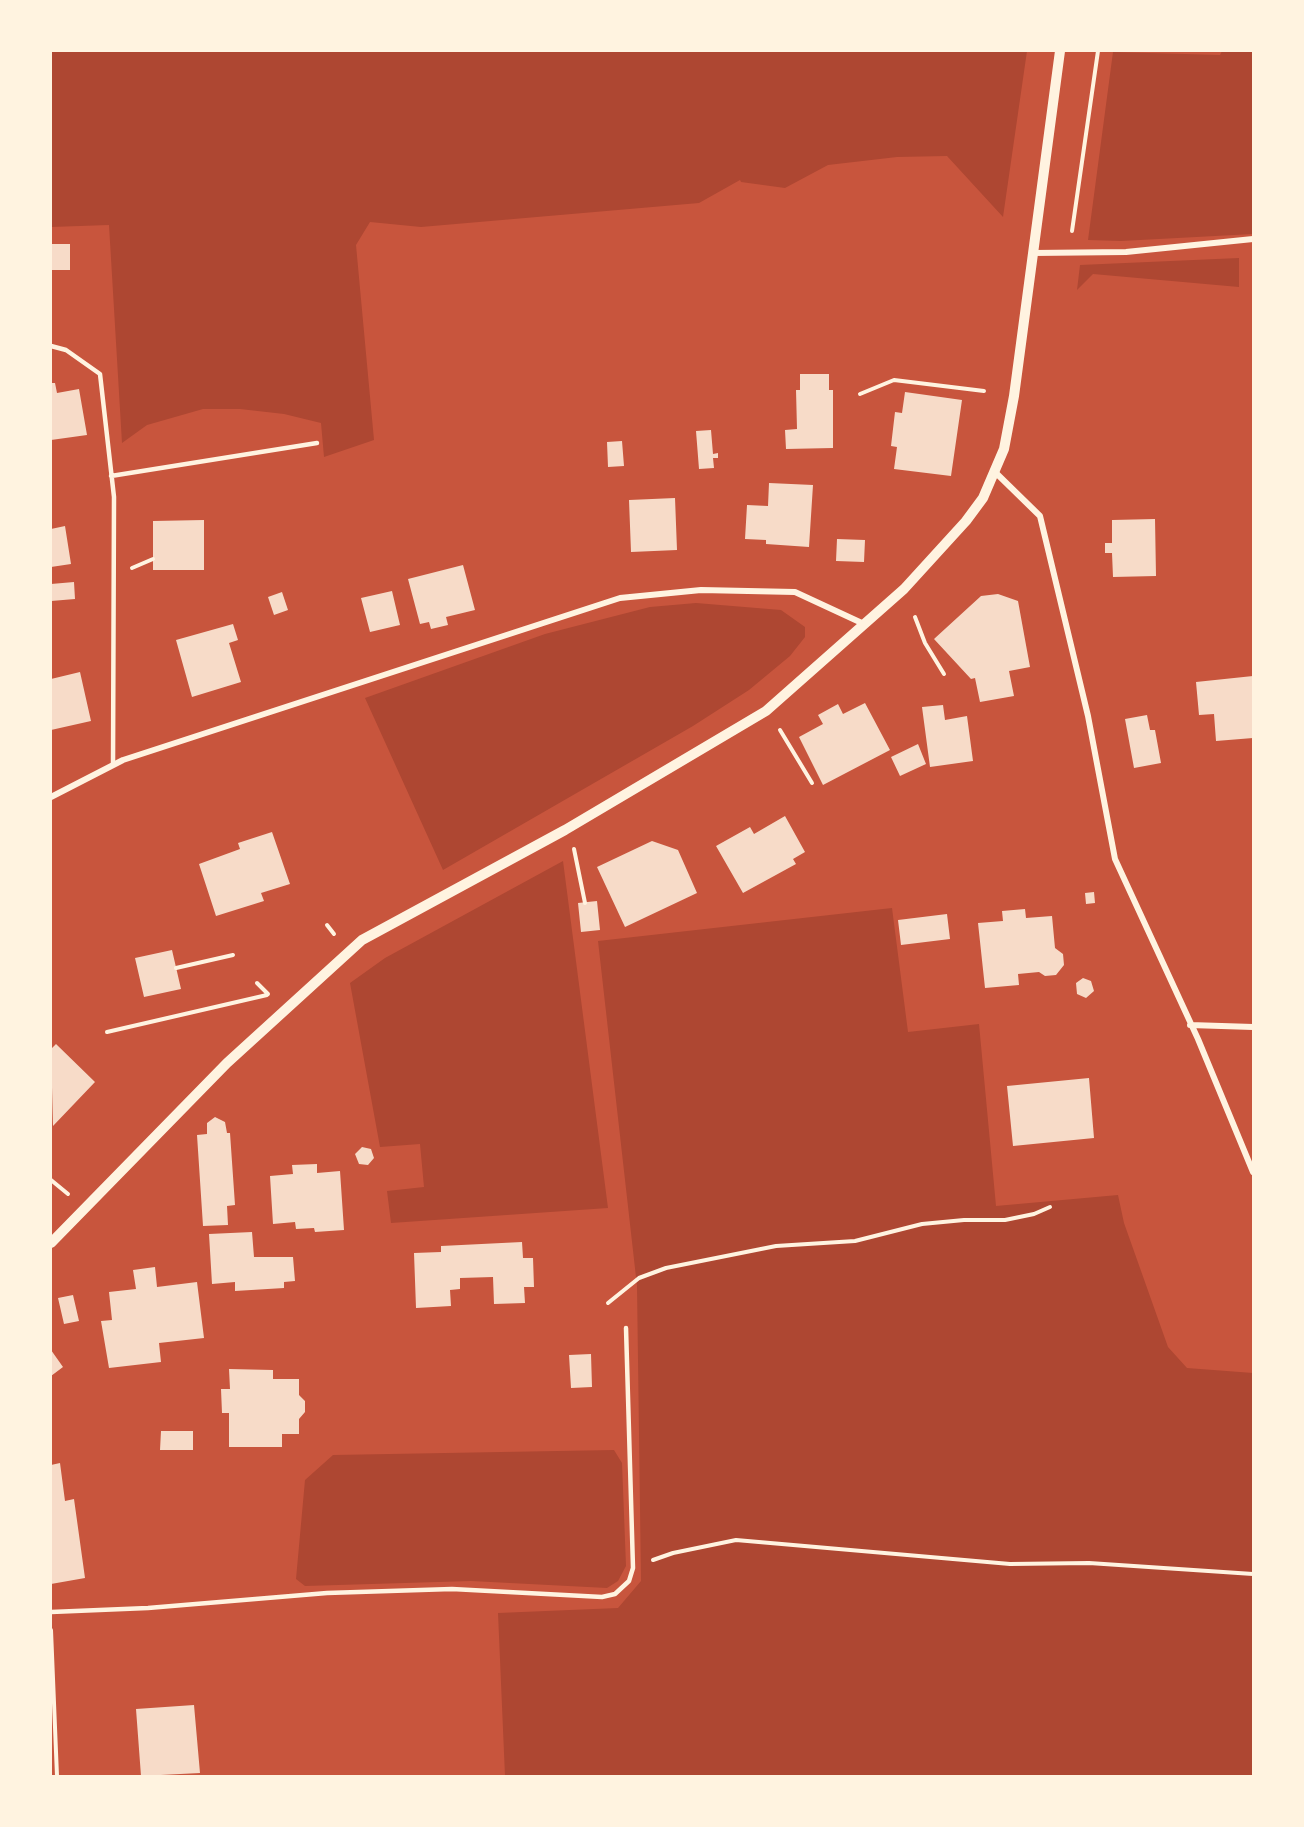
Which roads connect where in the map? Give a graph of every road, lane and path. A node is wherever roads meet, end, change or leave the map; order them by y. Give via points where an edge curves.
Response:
1 (1060, 51) edge
2 (1098, 51) edge
3 (1253, 239) edge
4 (1070, 252) junction
5 (1033, 253) junction
6 (51, 346) edge
7 (984, 391) dead end
8 (860, 394) dead end
9 (317, 443) dead end
10 (995, 472) junction
11 (111, 476) junction
12 (153, 559) dead end
13 (122, 572) dead end
14 (915, 617) dead end
15 (864, 624) junction
16 (944, 674) dead end
17 (790, 742) dead end
18 (113, 765) junction
19 (812, 783) dead end
20 (51, 797) edge
21 (576, 854) dead end
22 (585, 903) dead end
23 (233, 955) dead end
24 (176, 968) dead end
25 (268, 994) dead end
26 (1190, 1025) junction
27 (1253, 1027) edge
28 (107, 1032) dead end
29 (1252, 1168) edge
30 (51, 1180) edge
31 (68, 1194) dead end
32 (1050, 1207) dead end
33 (51, 1243) edge
34 (608, 1303) dead end
35 (626, 1328) dead end
36 (633, 1568) junction
37 (1253, 1574) edge
38 (51, 1612) edge
39 (51, 1630) edge
40 (57, 1776) edge

1 - 5 street
2 - 4 path
3 - 4 street via 1126,252
4 - 5 street
5 - 10 street via 1014,396 1004,449
6 - 11 lane via 66,350 100,374
7 - 8 path via 894,380
9 - 11 lane
10 - 15 street via 966,521 904,589
10 - 26 street via 1040,516 1088,716 1115,859
11 - 18 lane
12 - 13 path
14 - 16 path
15 - 18 street via 795,592 701,590 620,598
15 - 33 street via 766,711 565,830 362,940 227,1063
17 - 19 path
18 - 20 street
21 - 22 path
23 - 24 path
25 - 28 path
26 - 27 street
26 - 29 street
30 - 31 path
32 - 34 path via 1005,1220 922,1224 855,1241 776,1246 666,1268 639,1278
35 - 36 lane
36 - 37 path via 673,1553 736,1540 1010,1564 1089,1563
36 - 38 lane via 629,1581 615,1594 602,1597 452,1589 327,1593
39 - 40 path

